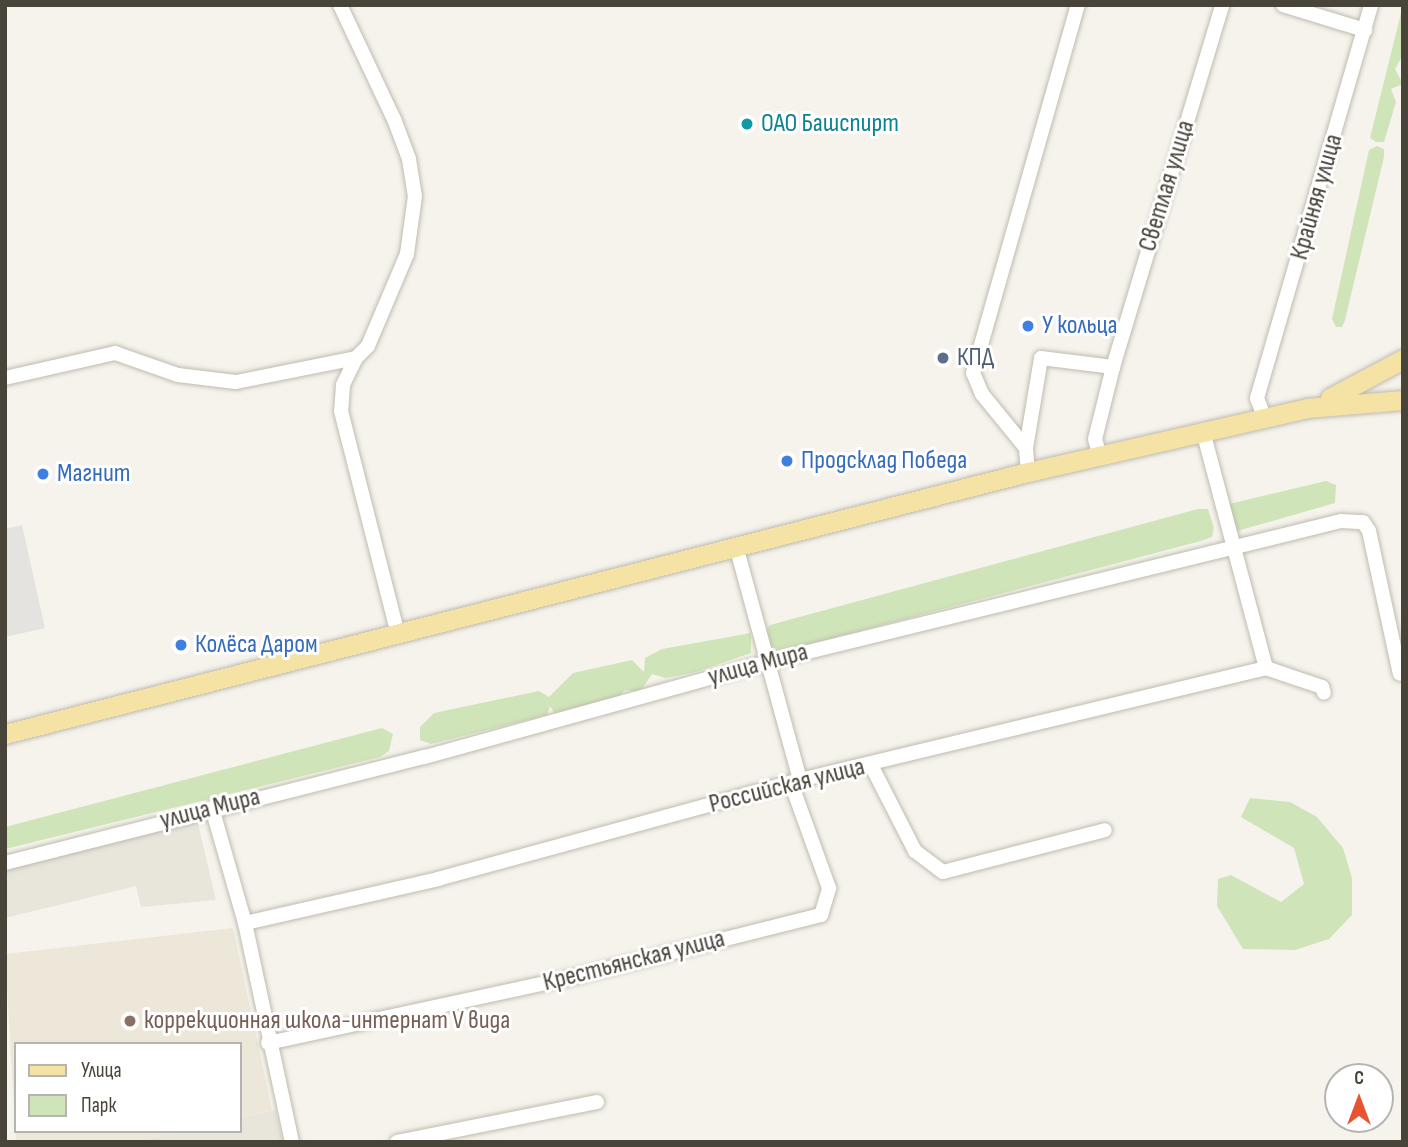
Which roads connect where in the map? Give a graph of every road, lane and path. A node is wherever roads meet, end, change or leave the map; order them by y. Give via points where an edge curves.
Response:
1 (340, 5) edge
2 (1078, 5) edge
3 (1222, 5) edge
4 (1283, 5) edge
5 (1371, 5) edge
6 (1365, 30) junction
7 (1403, 351) edge
8 (356, 358) junction
9 (1403, 359) edge
10 (1113, 367) junction
11 (5, 378) edge
12 (1370, 379) junction
13 (1403, 402) edge
14 (1307, 408) junction
15 (1265, 419) junction
16 (1204, 435) junction
17 (1026, 448) junction
18 (1100, 456) junction
19 (1028, 472) junction
20 (736, 546) junction
21 (1234, 547) junction
22 (398, 635) junction
23 (767, 662) junction
24 (1266, 668) junction
25 (1400, 674) dead end
26 (1324, 693) dead end
27 (5, 734) edge
28 (871, 765) junction
29 (795, 782) junction
30 (212, 808) junction
31 (1105, 830) dead end
32 (5, 863) edge
33 (245, 923) junction
34 (268, 1043) junction
35 (597, 1102) dead end
36 (292, 1142) edge
37 (397, 1142) edge

1 - 8 street via 394,119 415,196 407,254 368,346
2 - 17 street via 973,373 982,394
3 - 10 street, Светлая улица
4 - 6 street
5 - 6 street, Крайняя улица
6 - 15 street, Крайняя улица via 1256,398
7 - 12 main road
8 - 11 street via 236,382 178,375 115,354
8 - 22 street via 343,385 341,411
9 - 12 main road
10 - 17 street via 1041,358
10 - 18 street, Светлая улица via 1095,439
12 - 14 main road
13 - 14 main road
14 - 15 main road
15 - 16 main road
16 - 18 main road
16 - 21 street
17 - 19 street
18 - 19 main road
19 - 20 main road
20 - 22 main road
20 - 23 street
21 - 23 street, улица Мира
21 - 24 street
21 - 25 street, улица Мира via 1341,521 1363,522 1369,531
22 - 27 main road
23 - 29 street
23 - 30 street, улица Мира via 425,757
24 - 26 street via 1322,687
24 - 28 street, Российская улица
28 - 29 street, Российская улица
28 - 31 street via 915,851 943,872
29 - 33 street, Российская улица via 438,879
29 - 34 street, Крестьянская улица via 829,888 821,915 574,977
30 - 32 street, улица Мира
30 - 33 street
33 - 34 street
34 - 36 street
35 - 37 street

